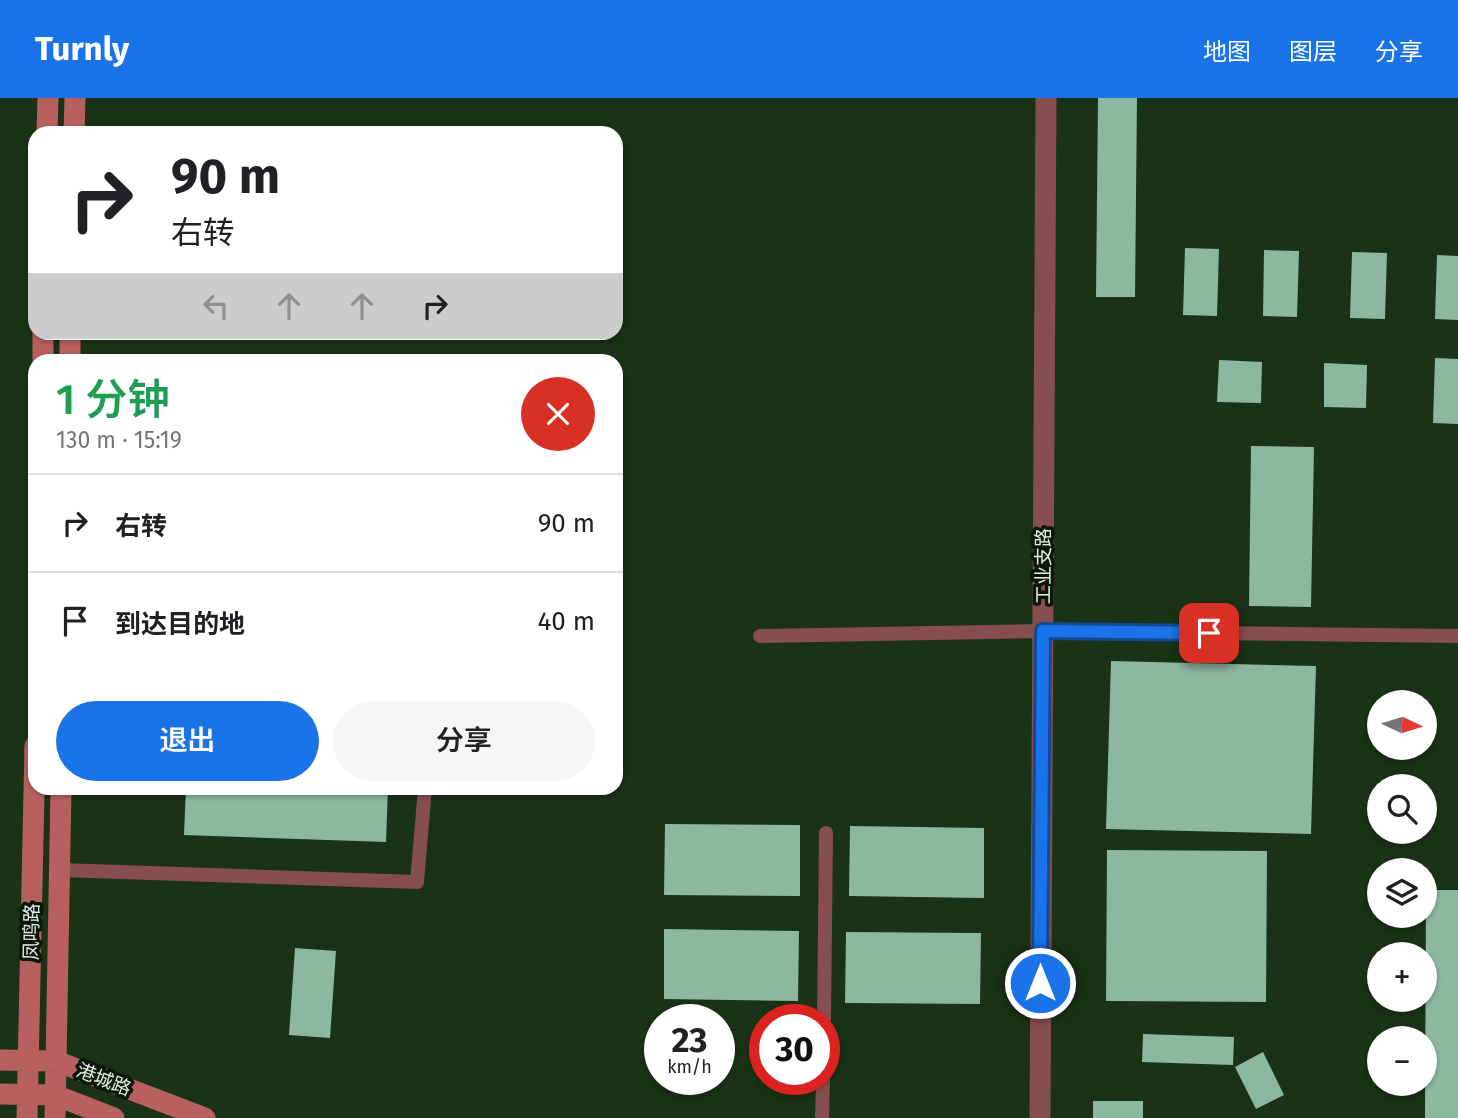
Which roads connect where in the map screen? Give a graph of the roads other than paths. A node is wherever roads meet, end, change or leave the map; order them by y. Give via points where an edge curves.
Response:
1 (48, 98) edge
2 (75, 98) edge
3 (1046, 98) edge
4 (47, 126) edge
5 (74, 126) edge
6 (1043, 631) junction
7 (760, 636) dead end
8 (1458, 636) edge
9 (34, 795) edge
10 (61, 795) edge
11 (424, 795) edge
12 (826, 833) dead end
13 (60, 870) junction
14 (824, 1004) edge
15 (0, 1060) edge
16 (29, 1060) junction
17 (56, 1061) junction
18 (0, 1094) edge
19 (27, 1095) junction
20 (55, 1095) junction
21 (823, 1095) edge
22 (27, 1118) edge
23 (55, 1118) edge
24 (114, 1118) edge
25 (205, 1118) edge
26 (822, 1118) edge
27 (1040, 1118) edge

1 - 4 street
2 - 5 street
3 - 6 street, 工业支路
6 - 7 lane
6 - 8 lane
6 - 27 street, 工业支路
9 - 16 street, 凤鸣路
10 - 13 street, 凤鸣路
11 - 13 lane via 417,883
12 - 14 lane
13 - 17 street, 凤鸣路
15 - 16 street, 港城路
16 - 17 street, 港城路
16 - 19 street, 凤鸣路
17 - 20 street, 凤鸣路
17 - 25 street, 港城路
18 - 19 street, 港城路
19 - 20 street, 港城路
19 - 22 street, 凤鸣路
20 - 23 street, 凤鸣路
20 - 24 street, 港城路
21 - 26 lane

